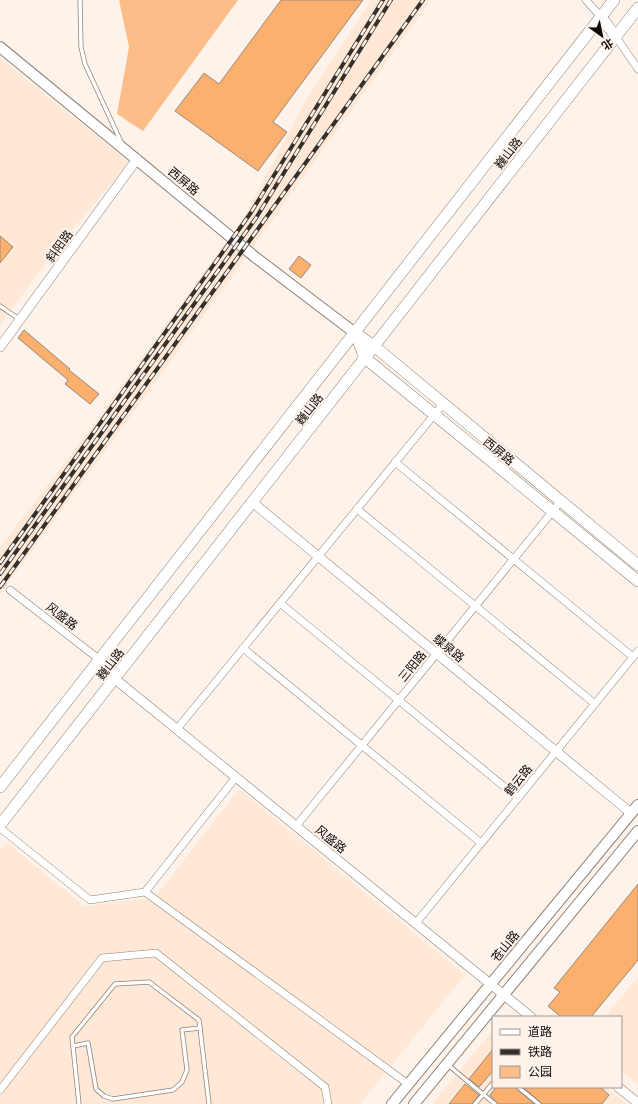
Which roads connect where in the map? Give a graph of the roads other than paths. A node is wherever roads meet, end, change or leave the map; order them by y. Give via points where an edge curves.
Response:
1 (80, 0) edge
2 (586, 0) edge
3 (614, 0) edge
4 (638, 8) edge
5 (601, 17) junction
6 (616, 37) junction
7 (0, 47) edge
8 (638, 69) edge
9 (124, 148) junction
10 (137, 159) junction
11 (0, 306) edge
12 (20, 320) junction
13 (355, 333) junction
14 (374, 346) junction
15 (0, 348) edge
16 (365, 358) junction
17 (443, 404) junction
18 (434, 414) junction
19 (395, 462) junction
20 (561, 501) junction
21 (252, 502) junction
22 (357, 509) junction
23 (553, 512) junction
24 (318, 556) junction
25 (514, 559) junction
26 (638, 564) edge
27 (638, 581) edge
28 (10, 590) tunnel mouth
29 (280, 603) junction
30 (475, 606) junction
31 (243, 648) junction
32 (437, 653) junction
33 (636, 654) edge
34 (100, 660) junction
35 (115, 679) junction
36 (399, 700) junction
37 (595, 704) junction
38 (177, 729) junction
39 (362, 745) junction
40 (556, 751) junction
41 (236, 777) junction
42 (0, 787) edge
43 (518, 798) junction
44 (635, 809) edge
45 (0, 826) edge
46 (296, 826) junction
47 (638, 831) edge
48 (481, 843) junction
49 (145, 892) junction
50 (416, 923) junction
51 (491, 984) junction
52 (504, 995) junction
53 (531, 1016) edge
54 (200, 1028) junction
55 (73, 1046) junction
56 (447, 1064) junction
57 (408, 1084) junction
58 (492, 1084) edge
59 (519, 1088) edge
60 (619, 1088) edge
61 (0, 1090) edge
62 (483, 1095) junction
63 (79, 1104) edge
64 (209, 1104) edge
65 (328, 1104) edge
66 (392, 1104) edge
67 (414, 1104) edge
68 (476, 1104) edge
69 (495, 1104) edge
70 (539, 1104) edge
71 (638, 1104) edge

1 - 9 lane via 81,47 85,64
2 - 5 street
3 - 5 main road, 巍山路
4 - 6 main road, 巍山路
5 - 6 main road
5 - 13 main road, 巍山路
6 - 8 street
6 - 14 main road, 巍山路
7 - 9 main road, 西屏路
9 - 10 main road, 西屏路
10 - 12 street, 斜阳路
10 - 13 main road, 西屏路 via 256,257
11 - 12 lane
12 - 15 street, 斜阳路
13 - 14 main road, 西屏路
13 - 16 main road, 西屏路
13 - 34 main road, 巍山路
14 - 16 main road, 巍山路
14 - 17 main road, 西屏路
16 - 18 main road, 西屏路
16 - 21 main road, 巍山路
17 - 18 street
17 - 20 main road, 西屏路
18 - 19 street
18 - 23 main road, 西屏路
19 - 22 street
19 - 25 street
20 - 23 street, 三阳路
20 - 26 main road, 西屏路
21 - 24 street, 蝶泉路
21 - 35 main road, 巍山路
22 - 24 street
22 - 30 street
23 - 25 street, 三阳路
23 - 27 main road, 西屏路
24 - 29 street
24 - 32 street, 蝶泉路
25 - 30 street, 三阳路
25 - 33 street
28 - 34 street, 风盛路
29 - 31 street
29 - 36 street
30 - 32 street, 三阳路
30 - 37 street
31 - 38 street
31 - 39 street
32 - 36 street, 三阳路
32 - 40 street, 蝶泉路
33 - 37 street, 鹤云路
34 - 35 main road
34 - 42 main road, 巍山路
35 - 38 street, 风盛路
35 - 45 main road, 巍山路
36 - 39 street, 三阳路
36 - 43 street
37 - 40 street, 鹤云路
38 - 41 street, 风盛路
39 - 46 street, 三阳路
39 - 48 street
40 - 43 street, 鹤云路
40 - 44 street, 蝶泉路
41 - 46 street, 风盛路
41 - 49 street
43 - 48 street, 鹤云路
44 - 51 main road, 苍山路
45 - 49 street via 90,900
46 - 50 street, 风盛路
47 - 52 main road
48 - 50 street, 鹤云路
49 - 57 street
50 - 51 street, 风盛路
51 - 52 street, 风盛路
51 - 57 main road, 苍山路
52 - 53 street, 风盛路
52 - 56 main road
54 - 55 lane via 199,1020 148,982 115,984 72,1037
54 - 55 lane via 182,1030 187,1070 182,1082 173,1090 113,1099 96,1089 88,1043
54 - 64 lane
55 - 63 lane
56 - 62 lane
56 - 67 main road
57 - 66 main road, 苍山路
58 - 62 lane
59 - 70 lane
60 - 71 street
61 - 65 street via 102,958 156,953 325,1087
62 - 68 lane
62 - 69 lane

